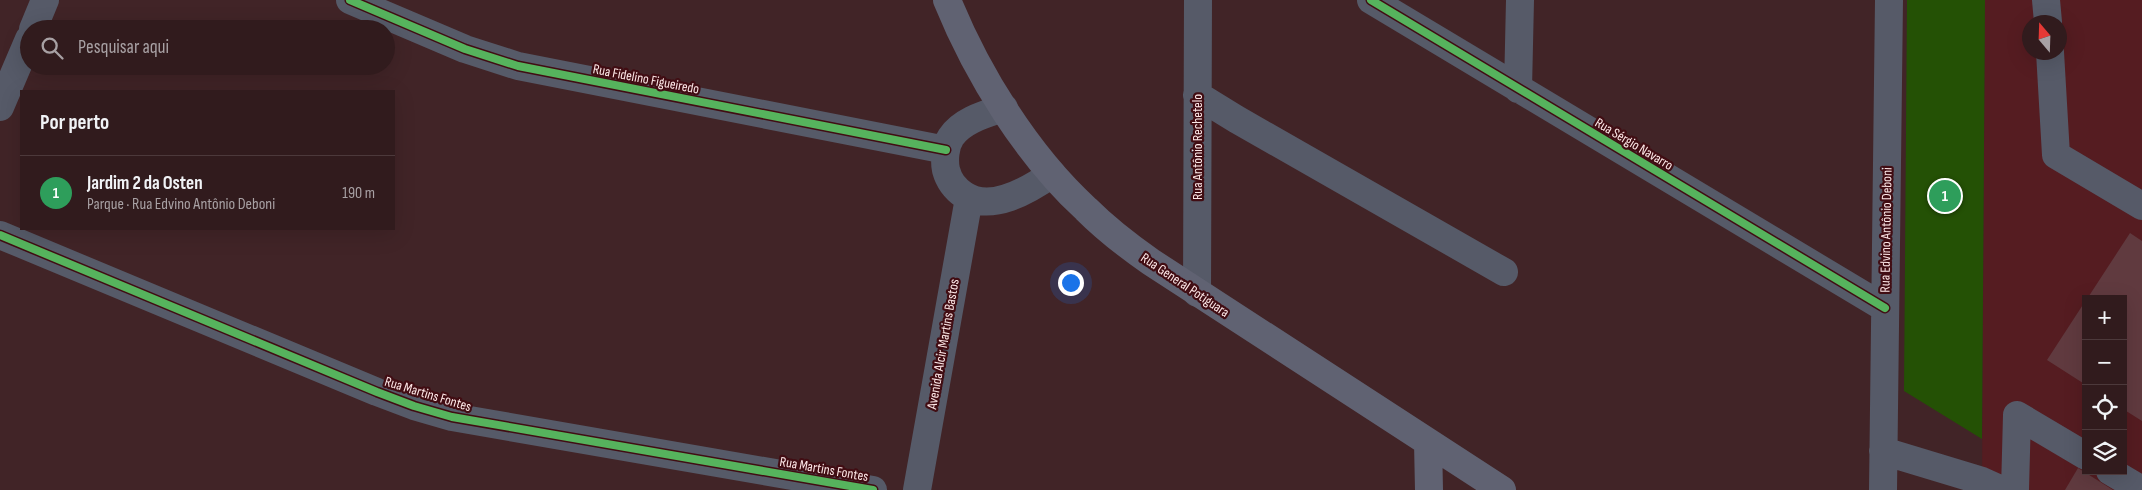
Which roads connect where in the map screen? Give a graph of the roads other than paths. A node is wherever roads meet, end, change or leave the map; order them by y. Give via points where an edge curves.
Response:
1 (45, 0) edge
2 (350, 0) edge
3 (947, 0) edge
4 (1198, 0) edge
5 (1371, 0) edge
6 (1520, 0) edge
7 (1889, 0) edge
8 (2046, 0) edge
9 (2047, 15) edge
10 (37, 20) edge
11 (20, 59) edge
12 (2050, 60) edge
13 (1518, 89) junction
14 (1198, 94) junction
15 (0, 107) edge
16 (1004, 108) junction
17 (946, 150) junction
18 (1052, 174) junction
19 (969, 198) junction
20 (2142, 206) edge
21 (0, 235) edge
22 (1504, 272) dead end
23 (1197, 294) junction
24 (1885, 308) junction
25 (1428, 442) junction
26 (1883, 451) junction
27 (2082, 454) edge
28 (2117, 475) edge
29 (873, 490) edge
30 (918, 490) edge
31 (1429, 490) edge
32 (1502, 490) edge
33 (1883, 490) edge
34 (2002, 490) edge
35 (2015, 490) edge
36 (2142, 490) edge

1 - 10 street
2 - 17 street, Rua Fidelino Figueiredo via 465,49 518,66
3 - 16 main road, Rua General Potiguara via 980,68
4 - 14 street, Rua Antônio Rechetelo
5 - 13 street, Rua Sérgio Navarro
6 - 13 street
7 - 24 street, Rua Edvino Antônio Deboni
8 - 9 street
11 - 15 street
12 - 20 street via 2056,154
13 - 24 street, Rua Sérgio Navarro
14 - 22 street via 1236,119
14 - 23 street, Rua Antônio Rechetelo
16 - 17 street via 963,124 950,137
16 - 18 main road, Rua General Potiguara
17 - 19 street via 948,179
18 - 19 street via 1021,193 984,202
18 - 23 main road, Rua General Potiguara via 1119,239
19 - 30 street, Avenida Alcir Martins Bastos
21 - 29 street, Rua Martins Fontes via 433,412 492,425
23 - 25 main road, Rua General Potiguara
24 - 26 street, Rua Edvino Antônio Deboni
25 - 31 main road
25 - 32 main road, Rua General Potiguara
26 - 33 street, Rua Edvino Antônio Deboni
26 - 34 street
27 - 35 street via 2018,415
28 - 36 street

